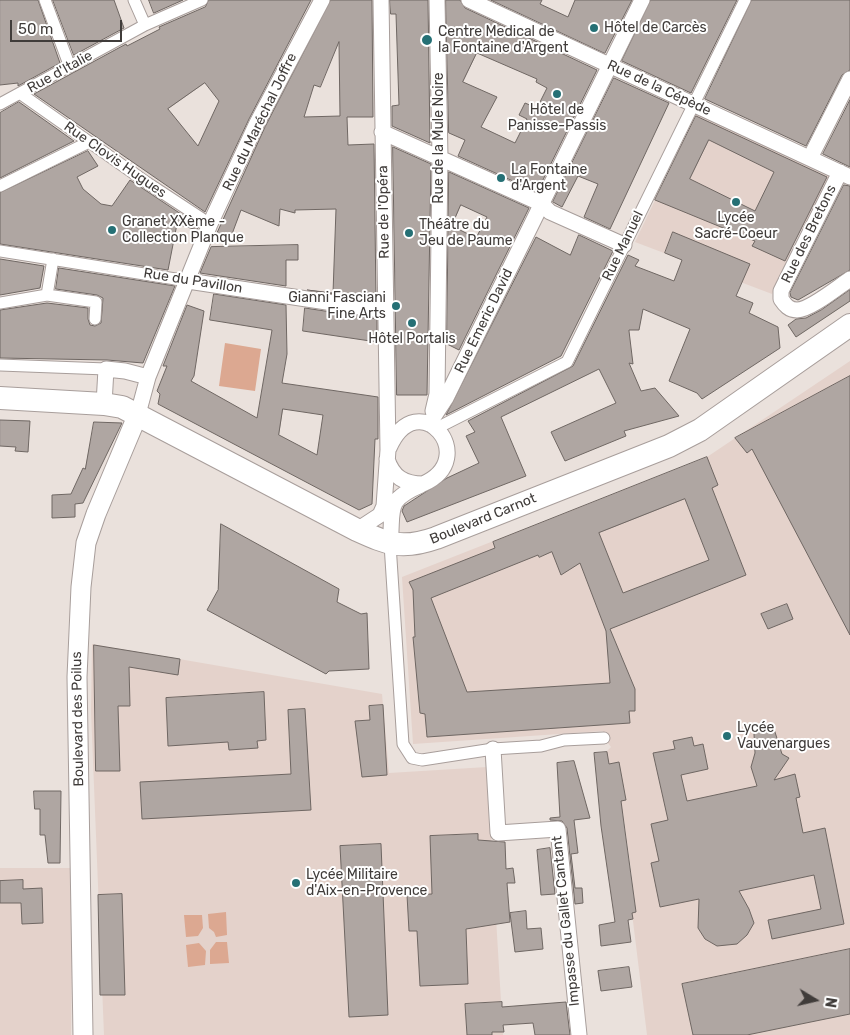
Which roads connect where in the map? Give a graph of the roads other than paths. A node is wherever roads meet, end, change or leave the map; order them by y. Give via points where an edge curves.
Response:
1 (45, 0) edge
2 (134, 0) edge
3 (202, 0) edge
4 (322, 0) edge
5 (380, 0) edge
6 (438, 0) edge
7 (469, 0) edge
8 (642, 0) edge
9 (745, 0) edge
10 (145, 25) junction
11 (610, 66) junction
12 (70, 67) junction
13 (850, 78) edge
14 (21, 94) junction
15 (0, 104) edge
16 (694, 104) junction
17 (382, 132) junction
18 (89, 142) junction
19 (440, 156) junction
20 (810, 158) junction
21 (845, 174) edge
22 (0, 186) edge
23 (542, 204) junction
24 (210, 224) junction
25 (624, 245) junction
26 (0, 251) edge
27 (53, 259) junction
28 (850, 279) edge
29 (188, 281) junction
30 (47, 295) junction
31 (0, 302) edge
32 (386, 311) junction
33 (95, 320) dead end
34 (850, 325) edge
35 (0, 365) edge
36 (106, 369) junction
37 (148, 377) junction
38 (0, 398) edge
39 (104, 404) junction
40 (138, 414) junction
41 (433, 426) junction
42 (388, 455) junction
43 (423, 484) junction
44 (357, 530) junction
45 (390, 544) junction
46 (604, 738) dead end
47 (493, 749) junction
48 (83, 1035) edge
49 (578, 1035) edge

1 - 12 street
2 - 10 street
3 - 10 street, Rue d'Italie
4 - 24 street, Rue du Maréchal Joffre via 257,123
5 - 17 street, Rue de l'Opéra
6 - 19 street, Rue de la Mule Noire
7 - 11 street, Rue de la Cépède
8 - 11 street, Rue Emeric David
9 - 16 street, Rue Manuel
10 - 12 street, Rue d'Italie
11 - 16 street, Rue de la Cépède
11 - 23 street, Rue Emeric David
12 - 14 street, Rue d'Italie
13 - 20 street
14 - 15 street, Rue d'Italie
14 - 18 street, Rue Clovis Hugues
16 - 20 street, Rue de la Cépède
16 - 25 street, Rue Manuel
17 - 19 street
17 - 32 street, Rue de l'Opéra
18 - 22 street
18 - 24 street, Rue Clovis Hugues
19 - 23 street
19 - 41 street, Rue de la Mule Noire via 437,394
20 - 21 street, Rue de la Cépède
21 - 28 street, Rue des Bretons via 781,291 781,299 788,307 796,310 805,308
23 - 25 street via 550,212
23 - 41 street, Rue Emeric David
24 - 29 street, Rue du Maréchal Joffre
25 - 41 street, Rue Manuel via 567,362
26 - 27 street, Rue du Pavillon
27 - 29 street, Rue du Pavillon
27 - 30 street
29 - 32 street, Rue du Pavillon
29 - 37 street, Rue du Maréchal Joffre
30 - 31 street
30 - 33 street via 96,302
32 - 42 street, Rue de l'Opéra
34 - 45 main road, Boulevard Carnot via 700,430 669,446 423,543
35 - 36 street
36 - 37 street
36 - 39 street
37 - 40 street, Rue du Maréchal Joffre
38 - 39 main road, Boulevard Carnot
39 - 40 main road, Boulevard Carnot
40 - 44 main road, Boulevard Carnot
40 - 48 street, Boulevard des Poilus via 105,489 86,543 80,594 77,677
41 - 42 street via 412,424 402,428 394,436
41 - 43 street via 445,439 446,457 437,474
42 - 43 street via 391,468 405,482
42 - 44 street, Rue de l'Opéra via 382,511 373,521
43 - 45 street via 406,491 394,501
44 - 45 main road, Boulevard Carnot
45 - 47 street via 406,752 412,758 422,760
46 - 47 street
47 - 49 street, Impasse du Gallet Cantant via 498,834 558,829

